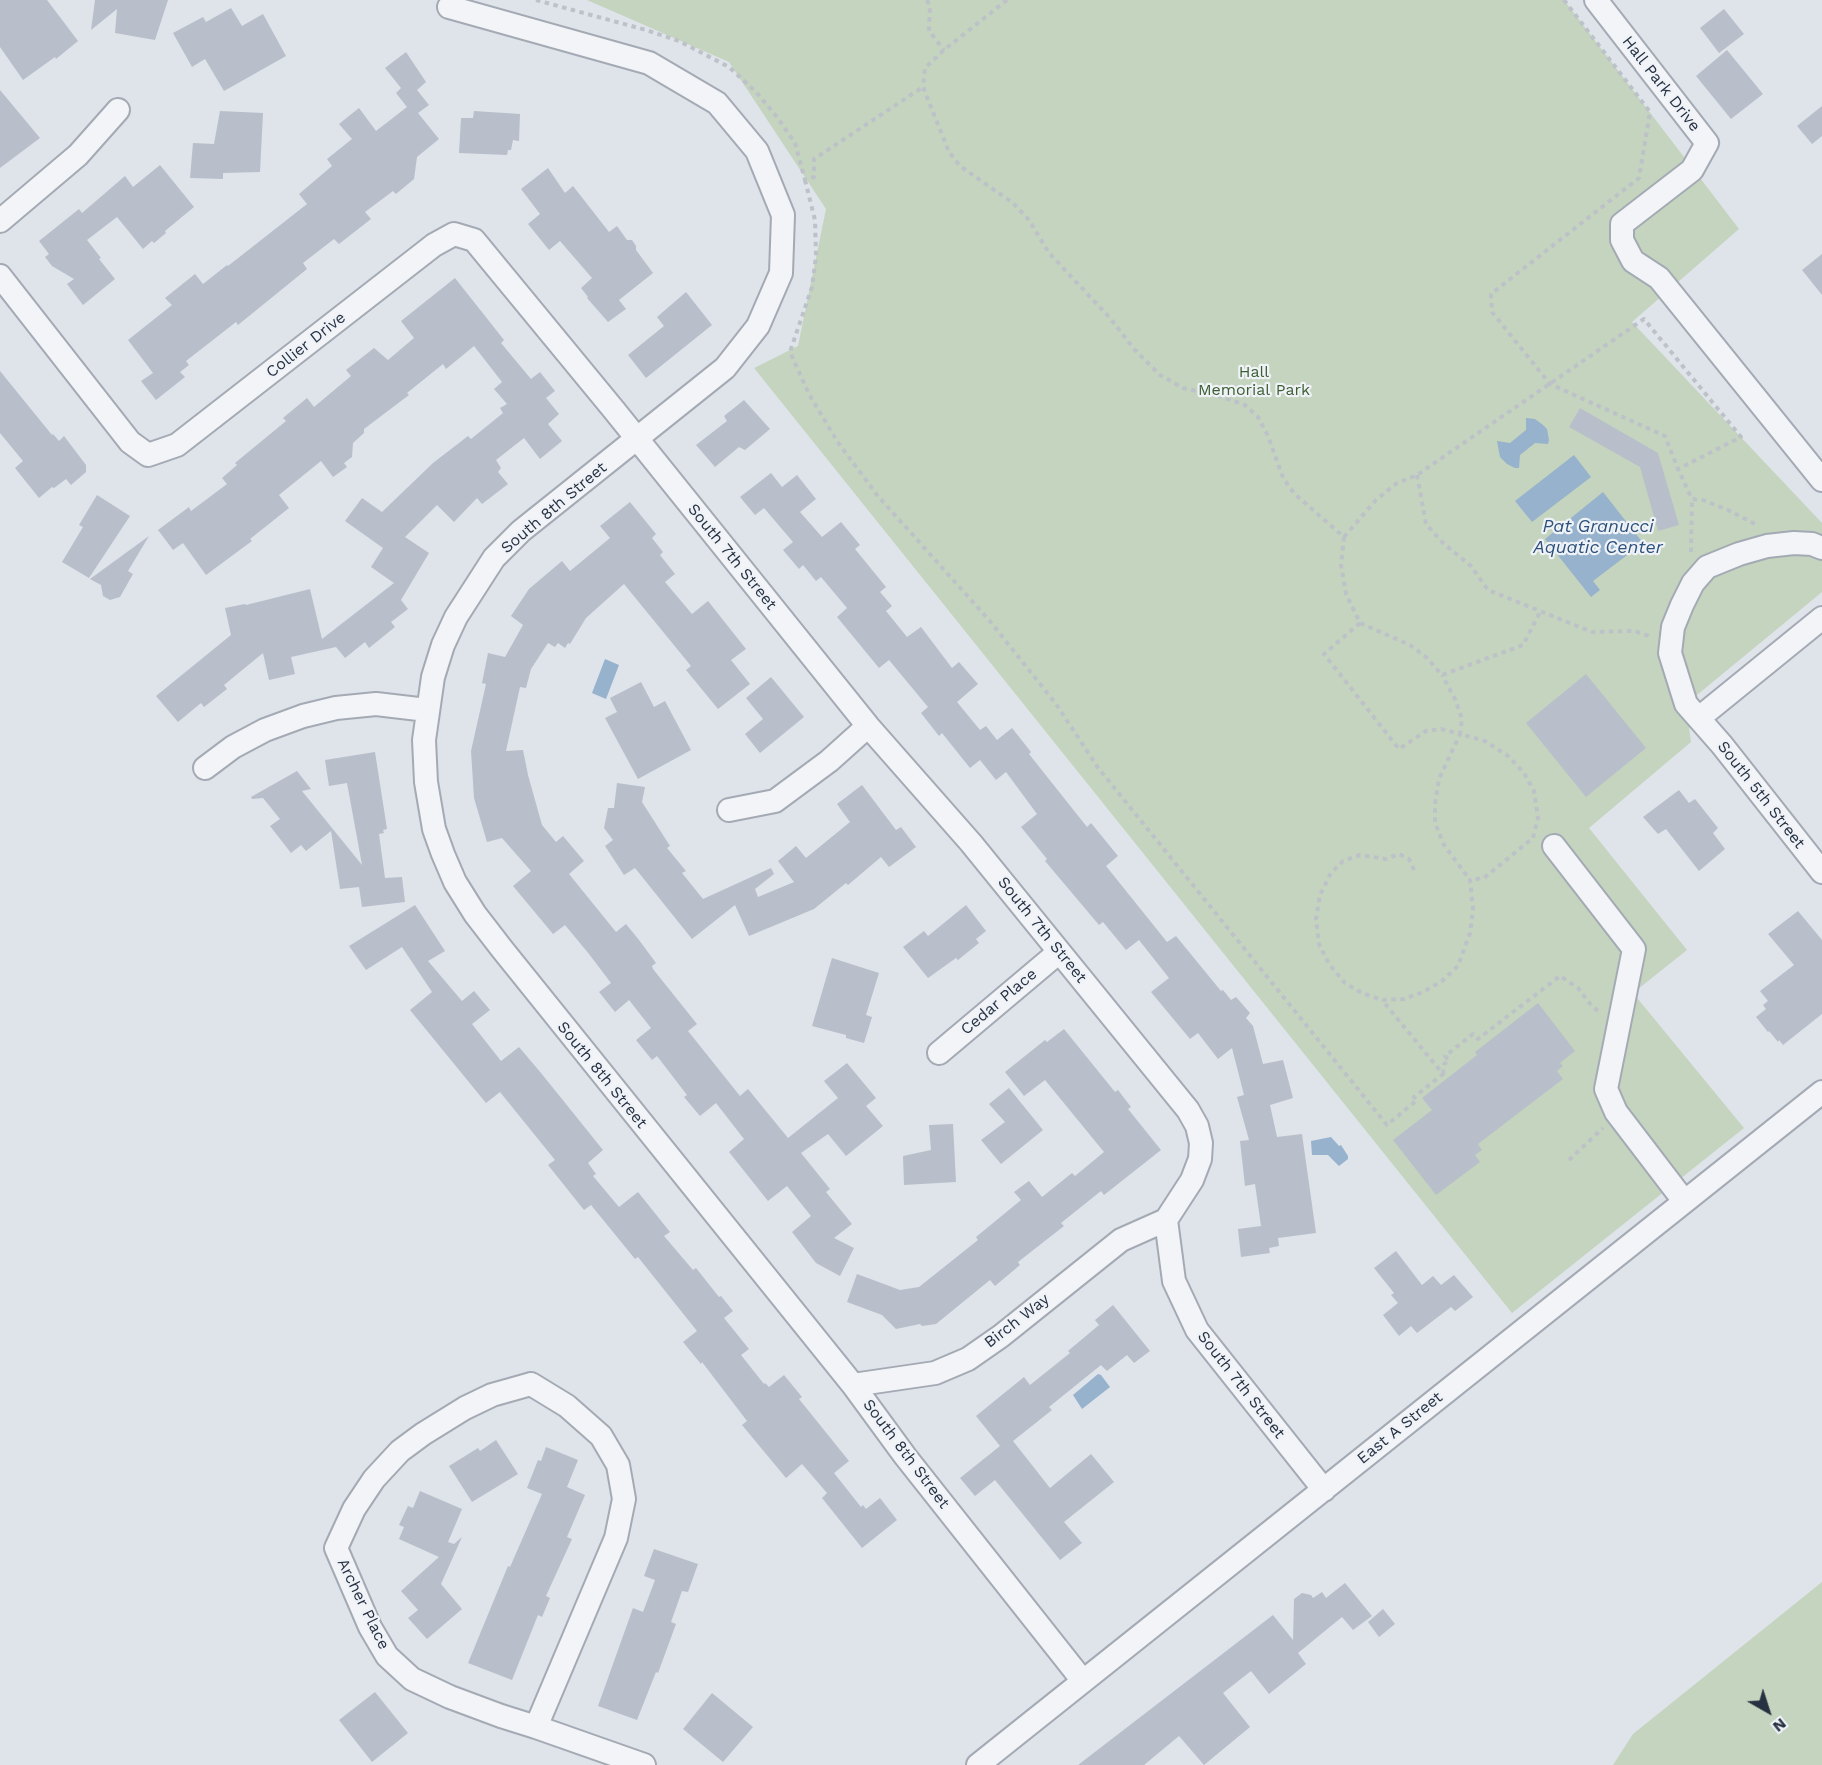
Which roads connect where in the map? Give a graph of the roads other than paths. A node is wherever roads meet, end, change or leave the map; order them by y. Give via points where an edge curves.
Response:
1 (1596, 0) edge
2 (449, 7) dead end
3 (118, 110) dead end
4 (0, 221) edge
5 (0, 276) edge
6 (614, 411) joint
7 (637, 439) junction
8 (1822, 480) edge
9 (1822, 548) edge
10 (1822, 618) edge
11 (427, 710) junction
12 (1699, 718) junction
13 (868, 726) junction
14 (205, 768) dead end
15 (729, 810) dead end
16 (1554, 846) dead end
17 (1822, 872) edge
18 (1059, 952) junction
19 (939, 1053) dead end
20 (1822, 1092) edge
21 (1684, 1202) junction
22 (1166, 1220) junction
23 (853, 1384) junction
24 (1324, 1490) junction
25 (1083, 1681) junction
26 (536, 1727) junction
27 (631, 1763) edge
28 (978, 1765) edge

1 - 8 street, Hall Park Drive via 1707,143 1692,170 1622,224 1622,240 1633,261 1666,286
2 - 7 street, South 8th Street via 649,63 717,103 757,151 783,215 781,273 758,326 725,368
3 - 4 street via 78,155
5 - 6 street, Collier Drive via 130,442 148,455 177,445 434,245 454,234 474,240
6 - 7 street, South 7th Street
7 - 11 street, South 8th Street via 521,531 494,558 443,645
7 - 13 street, South 7th Street
9 - 12 street via 1794,543 1738,554 1707,567 1693,583 1673,627 1670,653 1686,705
10 - 12 street
11 - 14 street via 376,704 303,716 265,730
11 - 23 street, South 8th Street via 426,782 434,829 456,882 475,914
12 - 17 street, South 5th Street
13 - 15 street via 775,801
13 - 18 street, South 7th Street via 971,843
16 - 21 street via 1634,949 1606,1089 1616,1112
18 - 19 street, Cedar Place
18 - 22 street, South 7th Street via 1197,1126 1200,1159 1192,1180
20 - 21 street, East A Street
21 - 24 street, East A Street
22 - 23 street, Birch Way via 1121,1240 968,1359 936,1373
22 - 24 street, South 7th Street via 1173,1281 1197,1329
23 - 25 street, South 8th Street
24 - 25 street, East A Street
25 - 28 street, East A Street
26 - 26 street, Archer Place via 450,1697 412,1679 387,1656 370,1627 336,1548 354,1509 400,1451 465,1408 531,1384 567,1406 601,1436 618,1465 624,1499 616,1538
26 - 27 street, Archer Place

